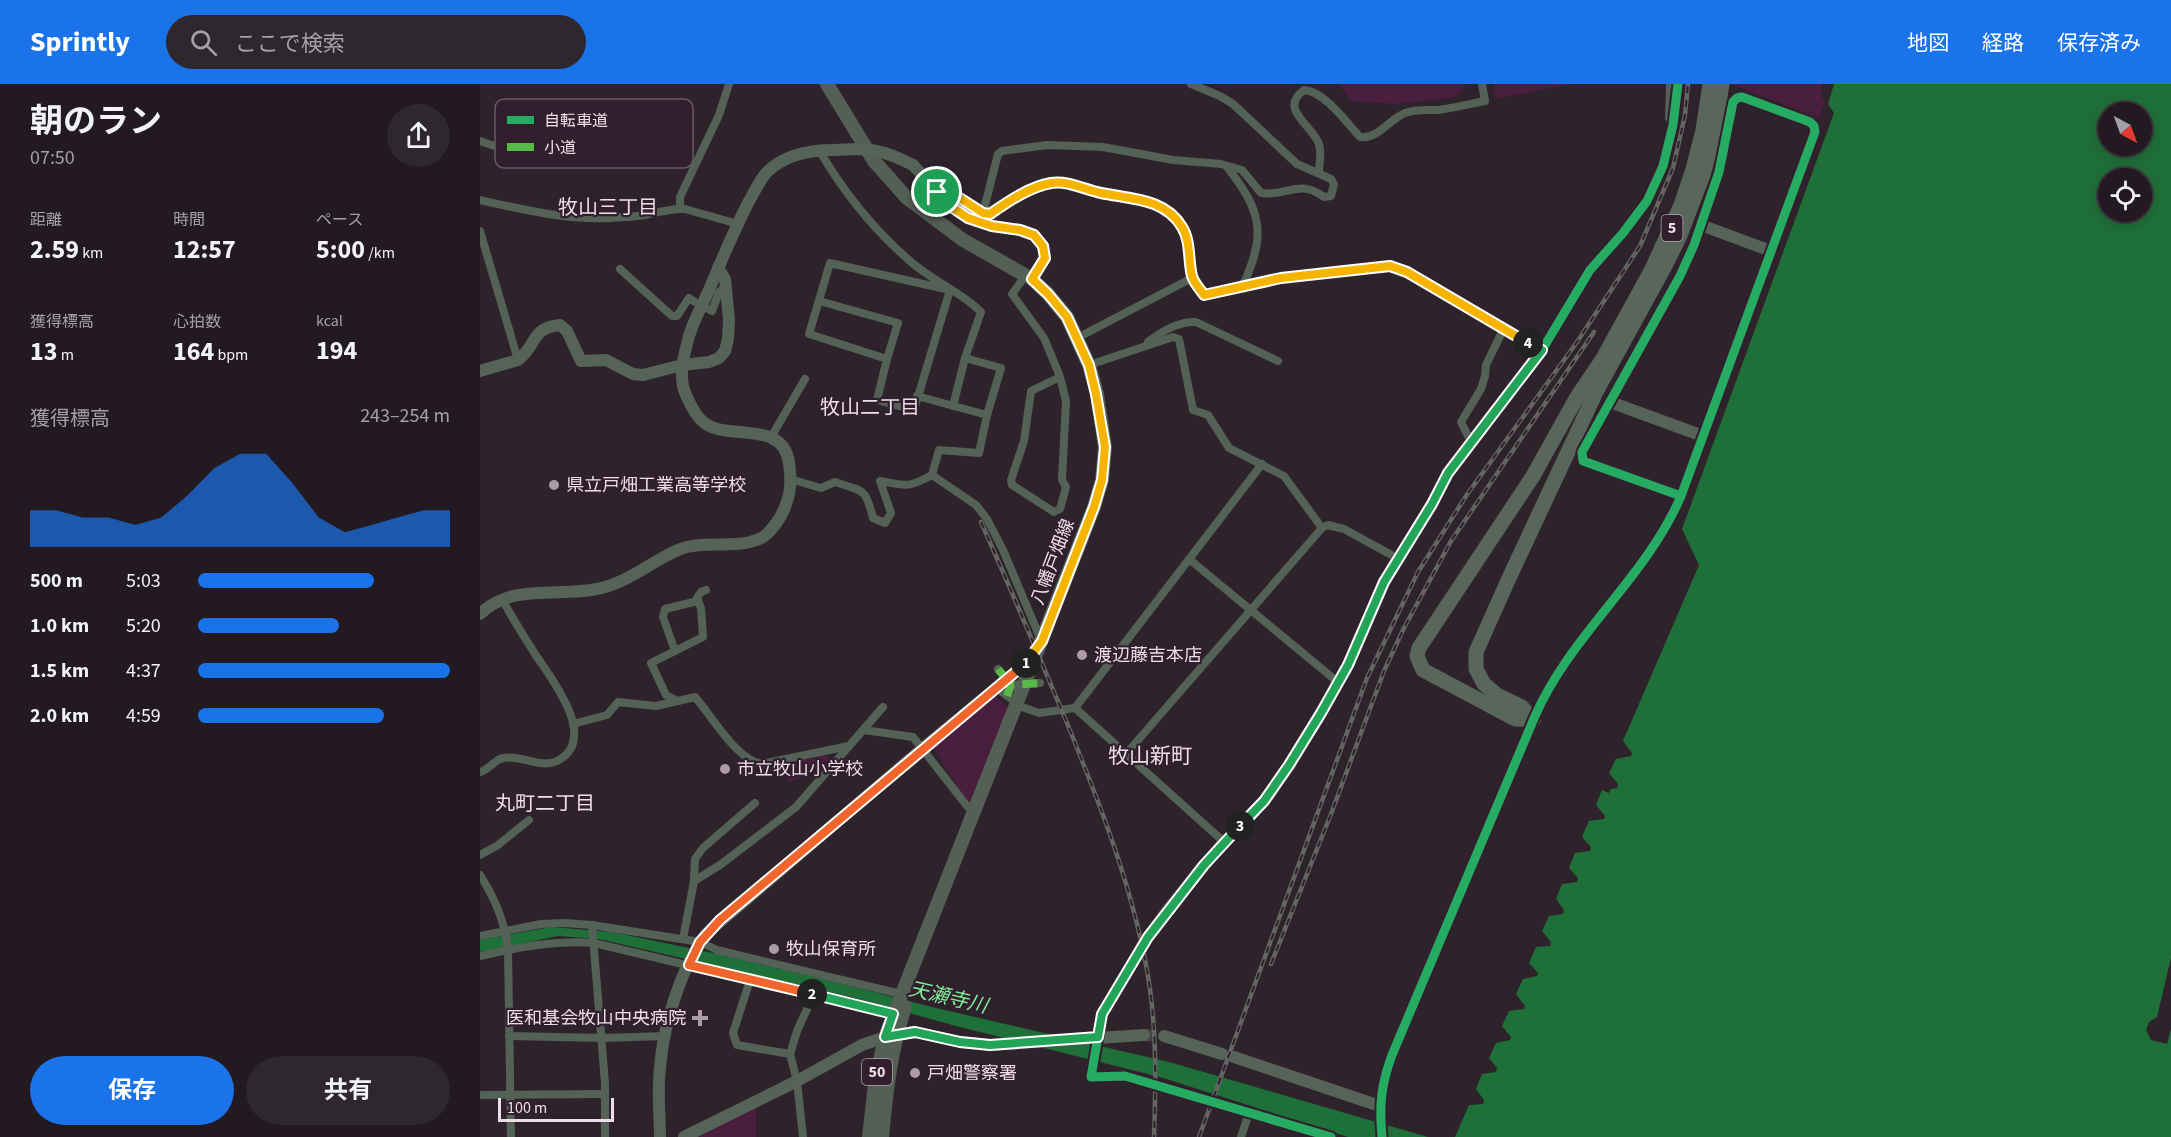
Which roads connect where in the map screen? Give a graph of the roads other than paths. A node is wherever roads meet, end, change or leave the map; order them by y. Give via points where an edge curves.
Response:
1 (729, 84) edge
2 (827, 84) edge
3 (835, 84) edge
4 (1191, 84) edge
5 (1482, 84) edge
6 (1670, 84) edge
7 (1678, 84) edge
8 (1710, 84) edge
9 (1722, 84) edge
10 (480, 141) edge
11 (495, 146) edge
12 (1669, 146) junction
13 (819, 150) junction
14 (1227, 166) junction
15 (1319, 173) junction
16 (937, 192) junction
17 (480, 200) edge
18 (680, 208) junction
19 (983, 213) junction
20 (738, 224) junction
21 (1701, 225) junction
22 (480, 231) edge
23 (1771, 251) junction
24 (718, 268) junction
25 (620, 269) dead end
26 (1031, 276) junction
27 (1192, 278) junction
28 (726, 286) junction
29 (1242, 287) junction
30 (950, 290) junction
31 (819, 301) junction
32 (695, 302) dead end
33 (708, 309) dead end
34 (1503, 330) junction
35 (1081, 336) junction
36 (1143, 345) junction
37 (1542, 350) junction
38 (965, 358) junction
39 (886, 359) junction
40 (518, 360) junction
41 (1278, 361) dead end
42 (1093, 364) junction
43 (682, 365) junction
44 (480, 371) edge
45 (1060, 377) junction
46 (805, 379) dead end
47 (917, 396) junction
48 (1610, 402) junction
49 (953, 406) junction
50 (987, 415) junction
51 (1703, 436) junction
52 (770, 439) junction
53 (1471, 442) junction
54 (1262, 464) junction
55 (932, 475) junction
56 (790, 479) junction
57 (1680, 496) junction
58 (1322, 528) junction
59 (1398, 558) junction
60 (1189, 559) junction
61 (706, 590) dead end
62 (502, 599) junction
63 (698, 601) junction
64 (1251, 610) junction
65 (480, 614) edge
66 (1042, 641) junction
67 (675, 651) junction
68 (998, 669) dead end
69 (1040, 683) dead end
70 (1339, 683) junction
71 (1011, 685) junction
72 (997, 688) junction
73 (679, 701) junction
74 (1015, 702) junction
75 (883, 707) dead end
76 (1075, 708) junction
77 (1533, 720) junction
78 (573, 724) junction
79 (864, 730) junction
80 (849, 746) junction
81 (923, 748) junction
82 (1126, 754) junction
83 (480, 772) edge
84 (755, 803) dead end
85 (974, 811) junction
86 (529, 820) dead end
87 (1224, 842) junction
88 (480, 855) edge
89 (480, 875) edge
90 (694, 881) junction
91 (592, 925) junction
92 (506, 930) junction
93 (480, 936) edge
94 (683, 939) junction
95 (594, 943) junction
96 (699, 944) junction
97 (508, 949) junction
98 (480, 956) edge
99 (690, 963) junction
100 (750, 980) junction
101 (814, 994) junction
102 (903, 996) junction
103 (897, 1012) junction
104 (891, 1035) junction
105 (1144, 1035) tunnel mouth
106 (509, 1036) junction
107 (665, 1036) junction
108 (1164, 1036) tunnel mouth
109 (602, 1038) junction
110 (1098, 1040) junction
111 (790, 1054) junction
112 (1092, 1071) joint
113 (797, 1081) junction
114 (510, 1094) junction
115 (605, 1094) junction
116 (480, 1095) edge
117 (1380, 1107) junction
118 (1249, 1113) junction
119 (511, 1137) edge
120 (604, 1137) edge
121 (660, 1137) edge
122 (684, 1137) edge
123 (803, 1137) edge
124 (869, 1137) edge
125 (882, 1137) edge
126 (1240, 1137) edge
127 (1331, 1137) edge
128 (1382, 1137) edge

1 - 18 street via 719,115 680,197
2 - 26 main road, 八幡戸畑線 / 50 via 874,161 907,198 963,240
3 - 26 main road, 八幡戸畑線 / 50 via 880,156 912,193 966,233 1024,264
4 - 15 street via 1233,104 1297,164
5 - 15 street via 1485,101 1407,111 1367,137 1360,137 1320,95 1304,90 1294,103 1296,112 1318,142
6 - 12 street
7 - 12 street
8 - 77 highway, 5 via 1701,140 1681,205 1652,269 1527,485 1422,641 1417,656 1423,670 1515,719
9 - 77 highway, 5 via 1714,134 1692,209 1596,392 1476,652 1476,669 1484,684 1522,707
10 - 11 street
12 - 37 street via 1647,201 1590,270
13 - 16 street, bridge via 879,150 913,165
13 - 20 street via 789,157 768,171
13 - 30 street via 871,222 910,262
14 - 15 street via 1242,170 1262,193 1274,195 1301,187 1331,196 1334,184
14 - 19 street via 1103,147 1047,145 1002,151
14 - 29 street via 1249,197 1259,228 1254,263
16 - 19 street via 952,193
16 - 26 street via 968,218 1034,235 1043,246 1045,258
17 - 18 street via 574,217 646,215
18 - 20 street
19 - 27 street via 990,214 1017,196 1052,183 1134,197 1159,206 1183,227
20 - 24 street
21 - 23 street
21 - 23 street via 1719,172 1731,108 1737,98 1810,122 1815,132
21 - 48 street via 1680,276
22 - 40 street
23 - 51 street
24 - 28 street
24 - 43 street via 688,337
25 - 32 street via 672,316 677,316 689,298
26 - 35 main road, 八幡戸畑線 / 50
26 - 45 street via 1012,294 1044,338
27 - 29 street via 1204,295
27 - 35 street
28 - 33 street via 718,292 712,311
28 - 43 street via 729,320 725,351 710,362
29 - 34 street via 1281,278 1390,266 1407,272
30 - 31 street via 831,263
30 - 38 street via 970,300 981,312
30 - 47 street
31 - 39 street via 809,334
31 - 39 street via 898,323
34 - 37 street
34 - 53 street via 1486,365 1481,389 1461,422
35 - 42 main road, 八幡戸畑線 / 50
36 - 41 street via 1185,321 1196,322
36 - 42 street
36 - 54 street via 1173,336 1179,339 1193,410 1208,415 1229,448
37 - 53 street
38 - 49 street
38 - 50 street via 1001,368
39 - 47 street via 877,400 914,410
40 - 43 street via 540,330 560,325 581,360 606,360 643,375
40 - 44 street
42 - 66 main road, 八幡戸畑線 / 50 via 1105,447 1102,480
42 - 74 main road, 八幡戸畑線 / 50 via 1104,394 1113,447 1109,482 1101,511
43 - 52 street via 684,389 706,424
45 - 45 street via 1066,401 1062,480 1066,487 1060,508 1054,512 1012,485 1011,480 1024,441 1031,391
46 - 52 street
47 - 49 street
48 - 51 street
48 - 57 street via 1582,452 1583,461
49 - 50 street
50 - 55 street via 979,453 939,450
51 - 57 street
52 - 56 street via 788,455
53 - 59 street
54 - 58 street via 1284,476
54 - 60 street
55 - 56 street via 905,486 880,481 891,513 885,523 873,518 863,491 835,482 821,488
55 - 66 street via 976,505 987,519
56 - 62 street via 786,505 762,538 700,551 680,549 600,589 531,592
57 - 77 street via 1664,532 1560,669
58 - 59 street via 1328,525 1344,529
58 - 64 street
59 - 70 street
60 - 64 street
60 - 76 street
61 - 63 street
62 - 65 street
62 - 78 street via 553,679
63 - 67 street via 703,637
63 - 67 street via 665,609 663,617
64 - 70 street
64 - 82 street
66 - 72 street via 1023,666
66 - 74 main road, 八幡戸畑線 / 50
67 - 73 street via 651,663 666,695
68 - 71 street, bridge
69 - 71 street, bridge
70 - 87 street via 1264,801
71 - 74 street, bridge
72 - 74 street
72 - 81 street
73 - 78 street via 656,706 618,702 608,715
73 - 80 street via 695,697 724,735 752,762 761,764
74 - 76 street via 1039,713
74 - 85 main road, 八幡戸畑線 / 50
74 - 102 main road, 八幡戸畑線 / 50
75 - 79 street
76 - 82 street
77 - 117 street via 1392,1055
78 - 83 street via 574,742 557,761 501,758
79 - 80 street
79 - 81 street via 913,737
80 - 90 street via 796,807 720,866
81 - 85 street
81 - 96 street via 720,920
82 - 87 street
84 - 90 street via 703,848 695,859
85 - 102 main road, 八幡戸畑線 / 50
86 - 88 street
87 - 110 street via 1148,937 1102,1014
89 - 92 street
90 - 94 street
91 - 92 street via 541,924
91 - 94 street
91 - 95 street
92 - 93 street
92 - 97 street
94 - 96 street
95 - 97 street via 564,941
95 - 99 street
95 - 109 street
96 - 99 street
96 - 102 street
97 - 98 street
97 - 106 street
99 - 100 street
99 - 107 street
100 - 101 street
100 - 111 street via 733,1033 737,1046
101 - 103 street
101 - 111 street
102 - 103 main road, 八幡戸畑線 / 50
103 - 104 main road, 八幡戸畑線 / 50
104 - 110 street via 915,1032 976,1045
104 - 113 street via 862,1045
104 - 124 main road, 八幡戸畑線 / 50 via 875,1084
104 - 125 main road, 八幡戸畑線 / 50
105 - 110 street
106 - 109 street
106 - 114 street
107 - 109 street
107 - 121 street via 660,1067
108 - 117 street
109 - 115 street
110 - 112 street
111 - 113 street
112 - 118 street via 1125,1076
113 - 122 street
113 - 123 street
114 - 115 street
114 - 116 street
114 - 119 street
115 - 120 street
117 - 128 street
118 - 126 street
118 - 127 street

